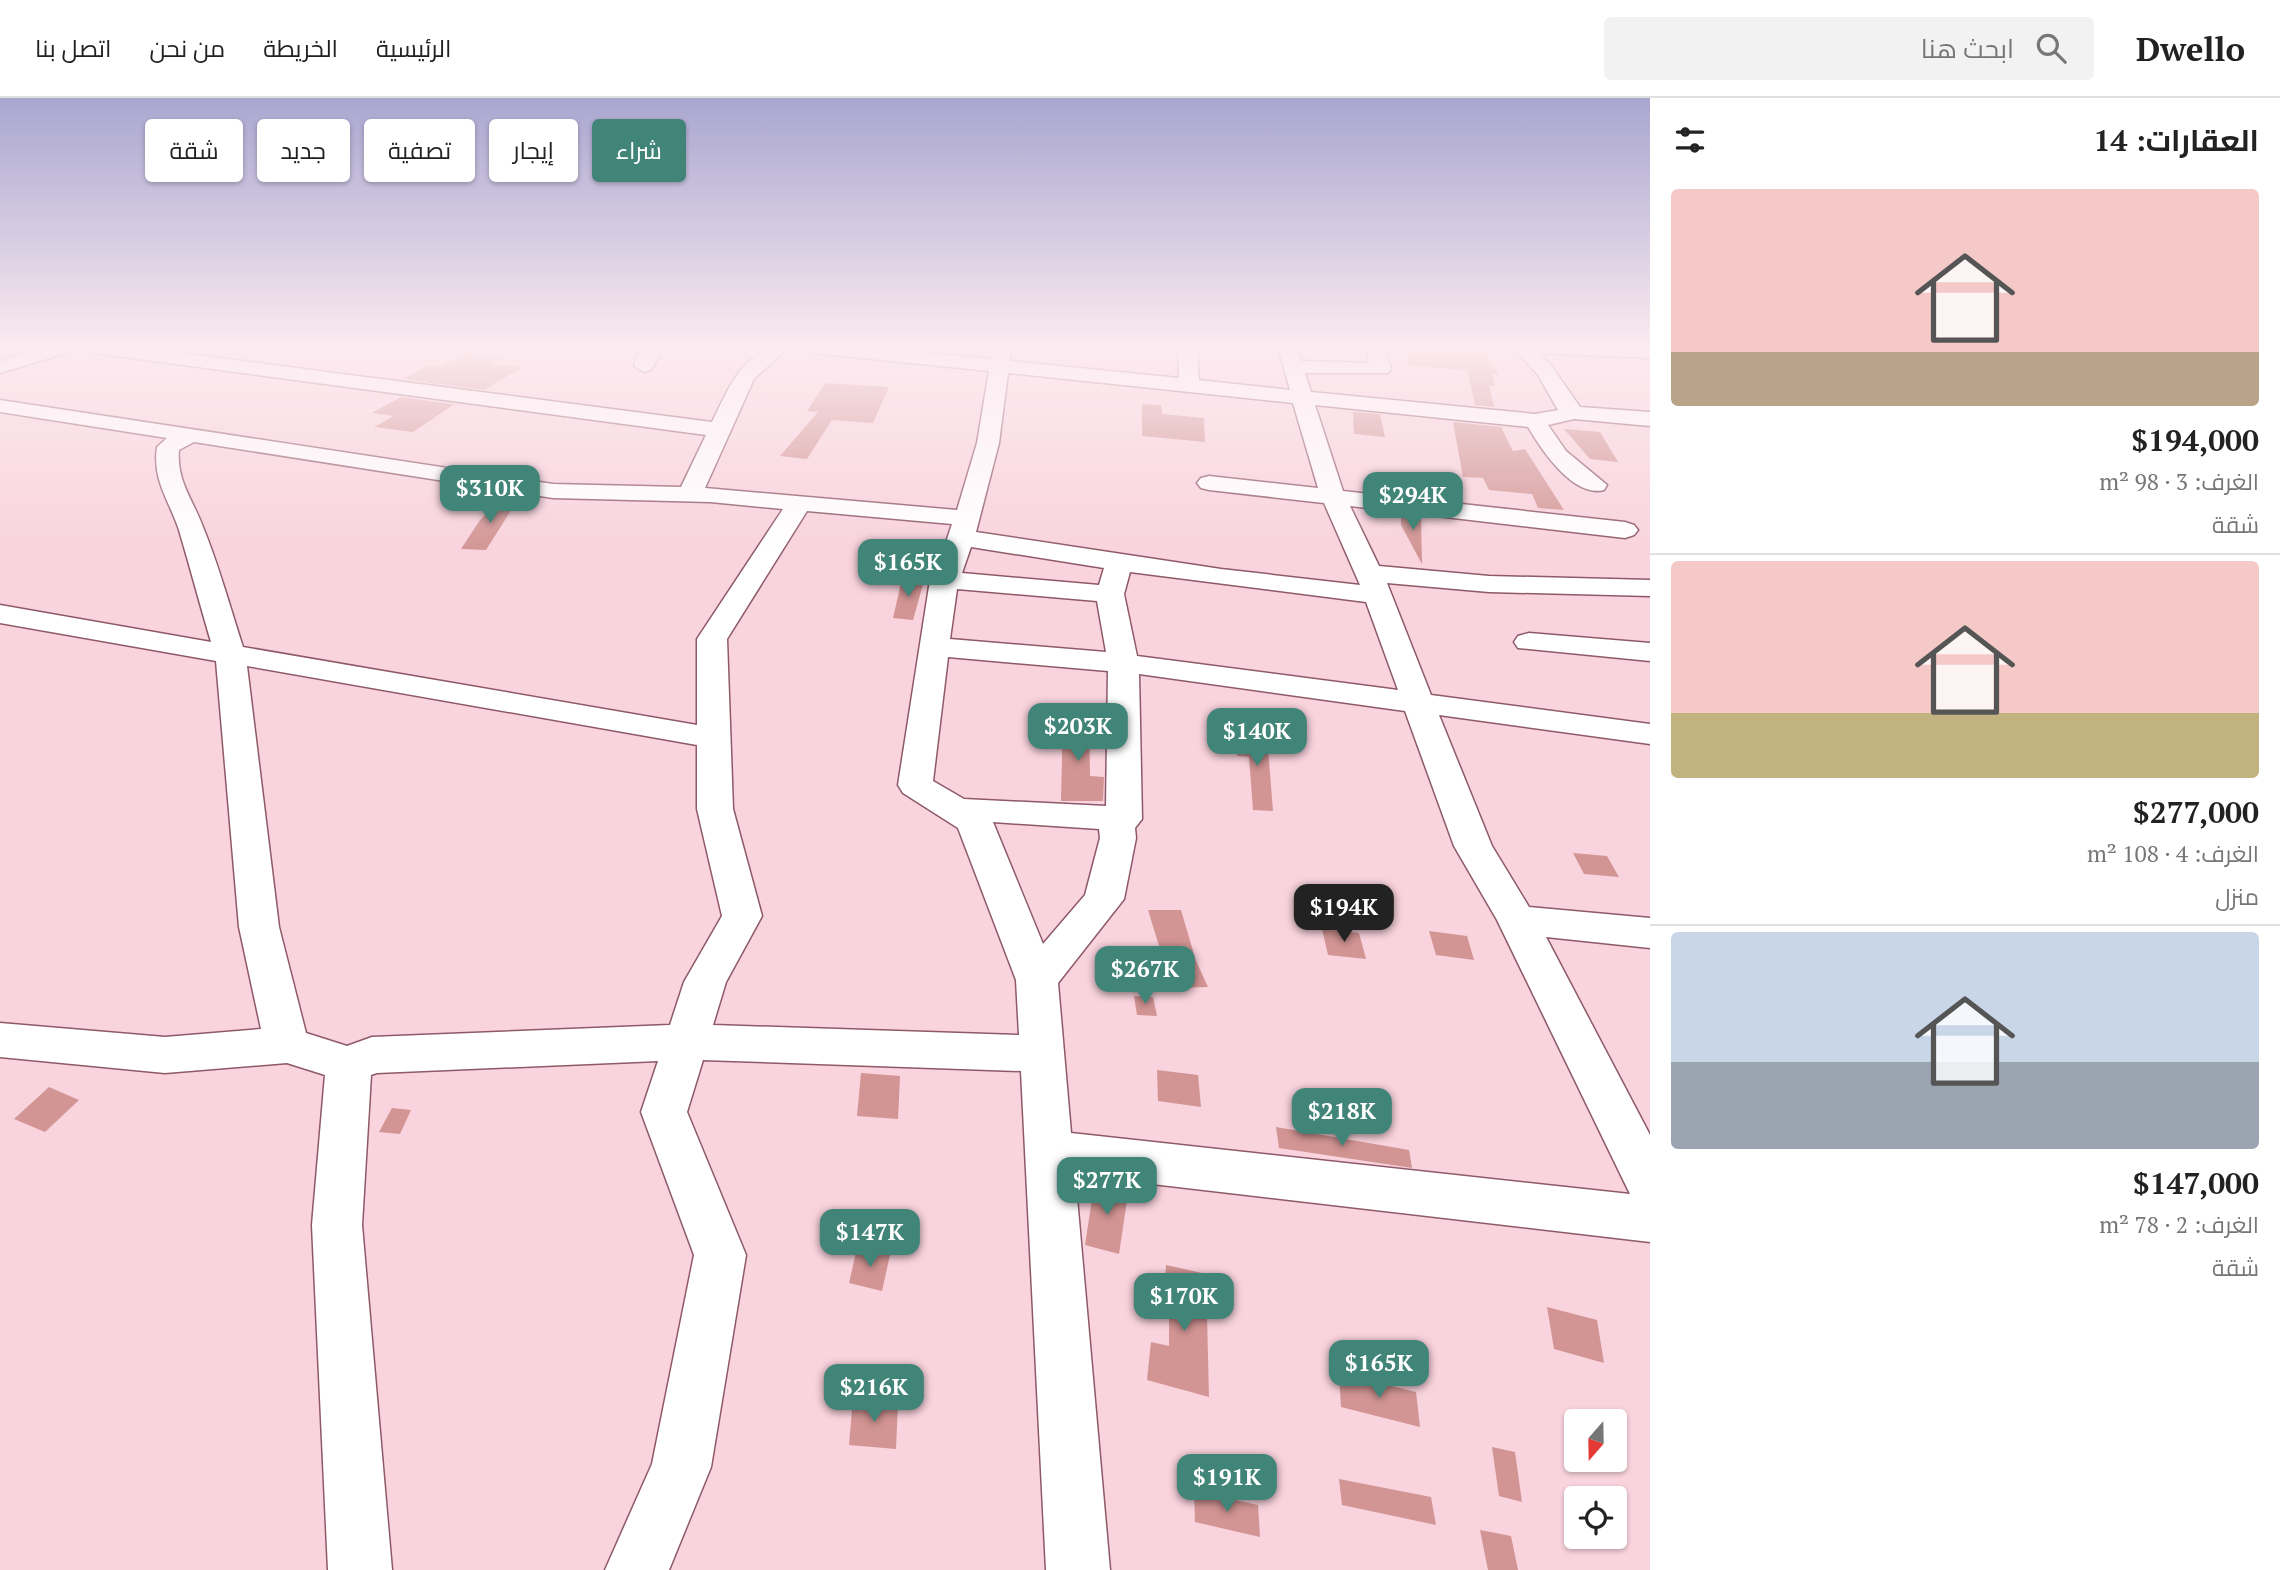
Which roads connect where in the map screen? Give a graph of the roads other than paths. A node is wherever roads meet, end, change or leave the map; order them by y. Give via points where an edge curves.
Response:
1 (61, 416) edge
2 (612, 416) edge
3 (727, 416) edge
4 (992, 416) edge
5 (1306, 416) edge
6 (1483, 416) edge
7 (1561, 416) edge
8 (1608, 416) edge
9 (1650, 419) edge
10 (1535, 421) junction
11 (720, 430) junction
12 (189, 436) junction
13 (1209, 483) dead end
14 (1595, 485) dead end
15 (690, 495) junction
16 (1333, 497) junction
17 (797, 503) junction
18 (964, 528) junction
19 (1625, 530) dead end
20 (1120, 561) junction
21 (944, 580) junction
22 (1373, 584) junction
23 (1650, 588) edge
24 (1110, 594) junction
25 (0, 614) edge
26 (1529, 642) dead end
27 (934, 647) junction
28 (1650, 652) edge
29 (230, 654) junction
30 (1123, 663) junction
31 (1419, 702) junction
32 (1650, 734) edge
33 (713, 738) junction
34 (1116, 820) junction
35 (974, 821) junction
36 (1517, 920) junction
37 (1650, 933) edge
38 (1037, 979) junction
39 (0, 1040) edge
40 (686, 1042) junction
41 (287, 1045) junction
42 (1042, 1054) junction
43 (349, 1065) junction
44 (1049, 1151) junction
45 (1650, 1184) edge
46 (1650, 1219) edge
47 (360, 1570) edge
48 (637, 1570) edge
49 (1078, 1570) edge

1 - 12 street
2 - 11 street
3 - 11 street
4 - 18 street
5 - 16 street
6 - 10 street
7 - 10 street
8 - 9 street
10 - 14 street via 1557,456
11 - 15 street
12 - 15 street via 553,491
12 - 29 street via 168,447 166,464
13 - 16 street
15 - 17 street
16 - 19 street
16 - 22 street
17 - 18 street
17 - 33 street via 712,639
18 - 20 street
18 - 21 street
20 - 22 street via 1174,572
20 - 24 street
21 - 24 street
21 - 27 street
22 - 23 street
22 - 31 street
24 - 30 street
25 - 29 street
26 - 28 street
27 - 30 street
27 - 35 street via 915,785
29 - 33 street
29 - 41 street via 259,928
30 - 31 street
30 - 34 street via 1124,819
31 - 32 street
31 - 36 street via 1473,846
33 - 40 street via 715,809 741,916 705,982
34 - 35 street via 970,809
34 - 38 street via 1118,838 1104,900
35 - 38 street
36 - 37 street
36 - 45 street
38 - 42 street
39 - 41 street via 166,1055
40 - 42 street
40 - 43 street via 372,1055
40 - 48 street via 664,1112 720,1255 681,1467
41 - 43 street
42 - 44 street
43 - 47 street via 337,1224
44 - 46 street
44 - 49 street

